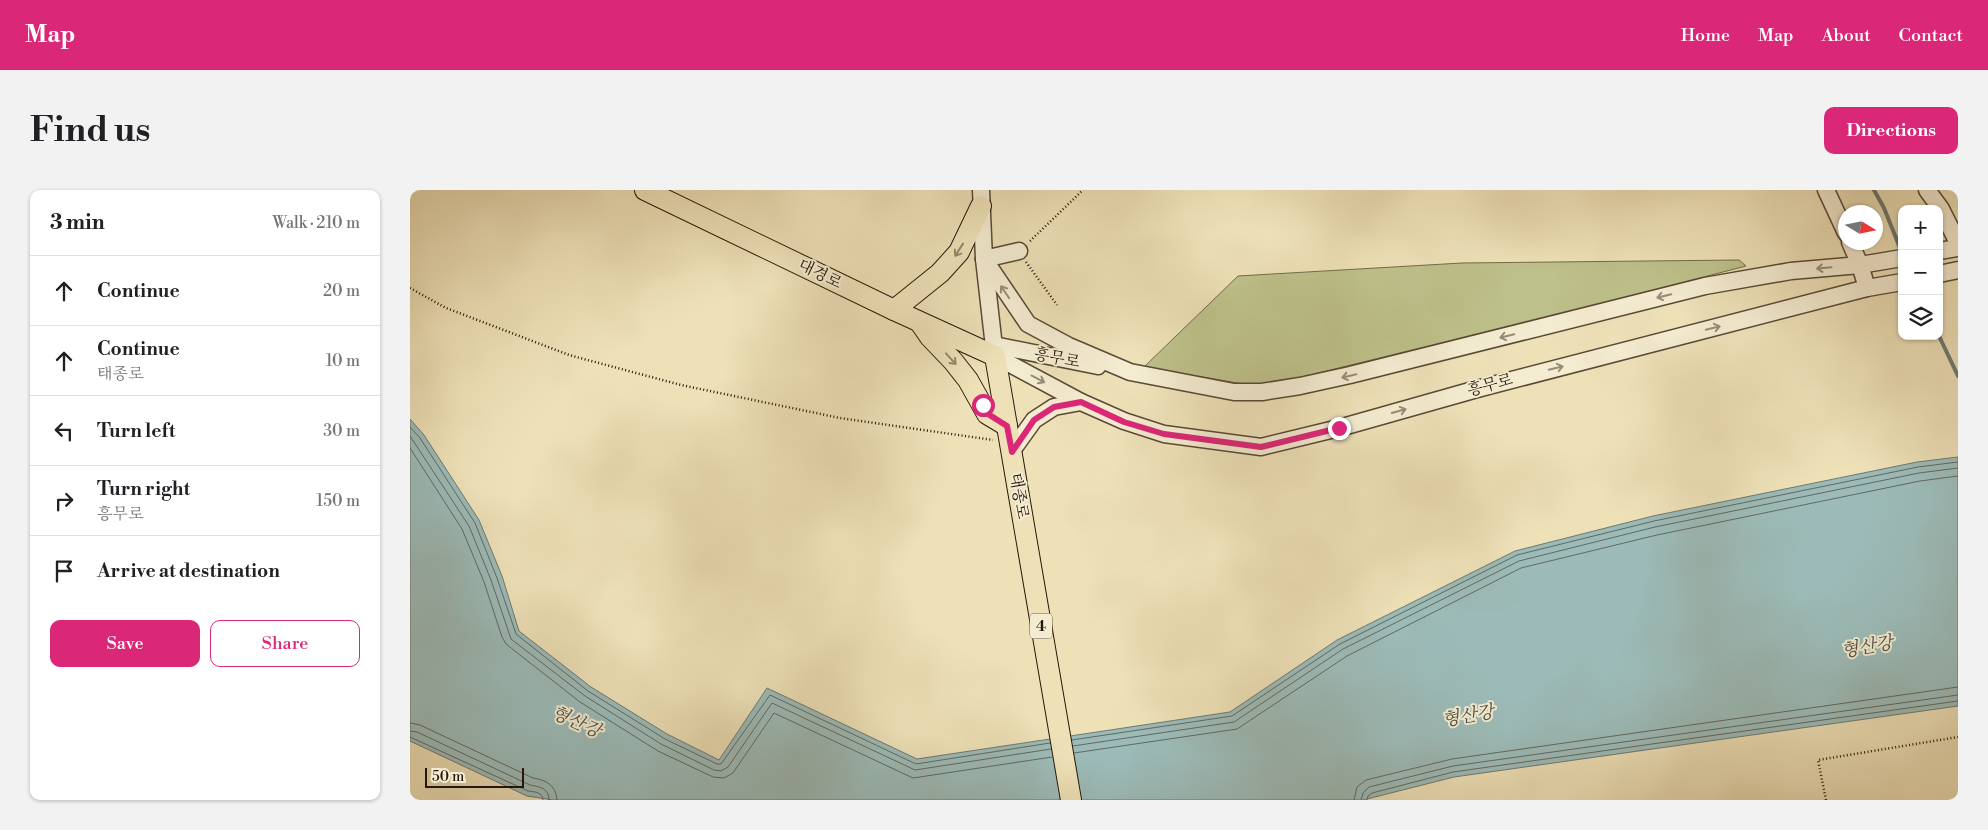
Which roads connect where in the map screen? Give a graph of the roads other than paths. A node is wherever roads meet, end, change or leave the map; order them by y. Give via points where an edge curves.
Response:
1 (645, 190) edge
2 (1826, 190) edge
3 (1927, 190) edge
4 (981, 198) edge
5 (1838, 216) edge
6 (1952, 248) edge
7 (1853, 250) edge
8 (1018, 251) road end
9 (984, 259) junction
10 (1896, 259) edge
11 (1860, 265) junction
12 (1958, 270) edge
13 (1943, 273) edge
14 (1898, 283) edge
15 (1867, 288) junction
16 (894, 310) junction
17 (920, 322) junction
18 (992, 351) junction
19 (1130, 372) junction
20 (1081, 402) junction
21 (1010, 440) junction
22 (1071, 800) edge

1 - 16 main road, 대경로
2 - 5 street
3 - 6 street via 1942,209
4 - 9 street, 태종로
4 -> 16 main road via 959,252 940,273
7 - 11 street
8 - 9 street
9 - 18 street, 태종로
19 -> 9 street, 흥무로 via 1028,324
10 - 11 street, 흥무로
11 - 15 street
11 -> 19 street, 흥무로 via 1791,271 1705,286 1350,376 1262,392 1234,392
12 - 13 street
14 - 15 street, 흥무로
20 -> 15 street, 흥무로 via 1124,422 1164,434 1261,447
16 - 17 main road, 대경로
17 - 18 main road, 대경로
17 -> 21 main road via 968,380 988,414
18 - 19 street, 흥무로
18 -> 20 street, 흥무로
18 - 21 main road, 태종로 / 4
20 - 21 street via 1054,407
21 - 22 main road, 태종로 / 4

